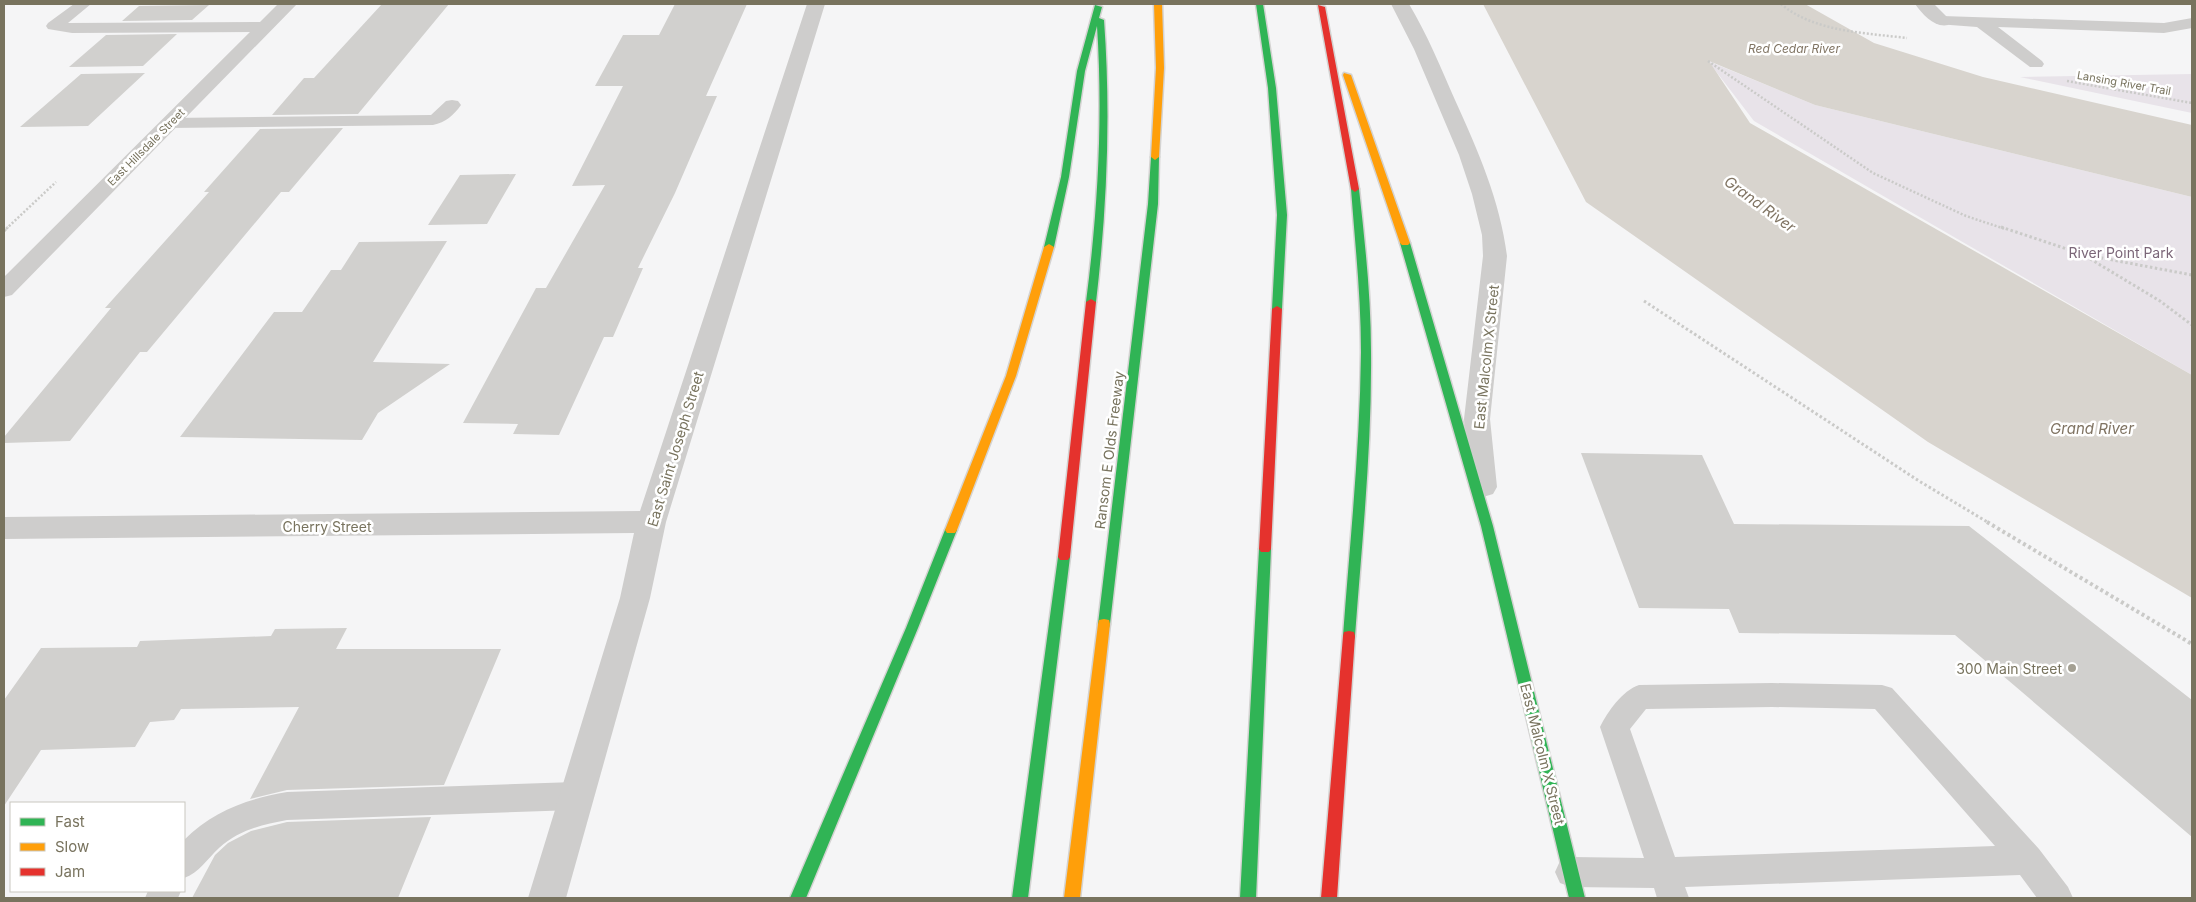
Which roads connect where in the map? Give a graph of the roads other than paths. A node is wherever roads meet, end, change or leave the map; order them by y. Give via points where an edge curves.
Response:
1 (83, 4) edge
2 (288, 4) edge
3 (816, 4) edge
4 (1400, 4) edge
5 (1924, 4) edge
6 (1098, 5) edge
7 (1158, 5) edge
8 (1260, 5) edge
9 (1321, 5) edge
10 (1942, 21) joint
11 (1982, 23) junction
12 (2192, 23) edge
13 (265, 27) junction
14 (2036, 64) dead end
15 (452, 105) dead end
16 (170, 123) junction
17 (4, 290) edge
18 (651, 522) junction
19 (1488, 526) junction
20 (4, 528) edge
21 (575, 796) junction
22 (2028, 860) junction
23 (185, 862) edge
24 (1574, 885) edge
25 (1668, 885) edge
26 (547, 898) edge
27 (798, 898) edge
28 (1020, 898) edge
29 (1072, 898) edge
30 (1248, 898) edge
31 (1329, 898) edge
32 (2057, 898) edge

1 - 13 lane via 54,26
2 - 13 street, East Hillsdale Street
3 - 18 street, East Saint Joseph Street
4 - 19 street, East Malcolm X Street via 1421,41 1477,174 1494,230 1495,256 1477,419
5 - 10 street
6 - 27 main road via 1081,71 1054,230 1011,376 926,593
6 - 28 main road via 1106,126 1094,280 1081,380 1074,476
7 - 29 main road, Ransom E Olds Freeway via 1160,68 1153,204
8 - 30 main road via 1272,88 1282,214
9 - 19 main road via 1373,144
9 - 31 main road via 1355,187 1366,351 1363,450
10 - 11 lane
11 - 12 lane via 2164,28
11 - 14 lane
13 - 16 street, East Hillsdale Street
15 - 16 lane via 441,117 432,120
16 - 17 street, East Hillsdale Street
18 - 20 street, Cherry Street
18 - 21 street, East Saint Joseph Street via 635,598
19 - 24 main road, East Malcolm X Street
21 - 23 lane via 287,806 256,811 231,820 206,837
21 - 26 street, East Saint Joseph Street
22 - 25 lane
22 - 25 lane via 1882,697 1639,697 1614,727
22 - 32 lane
24 - 25 lane via 1631,874

